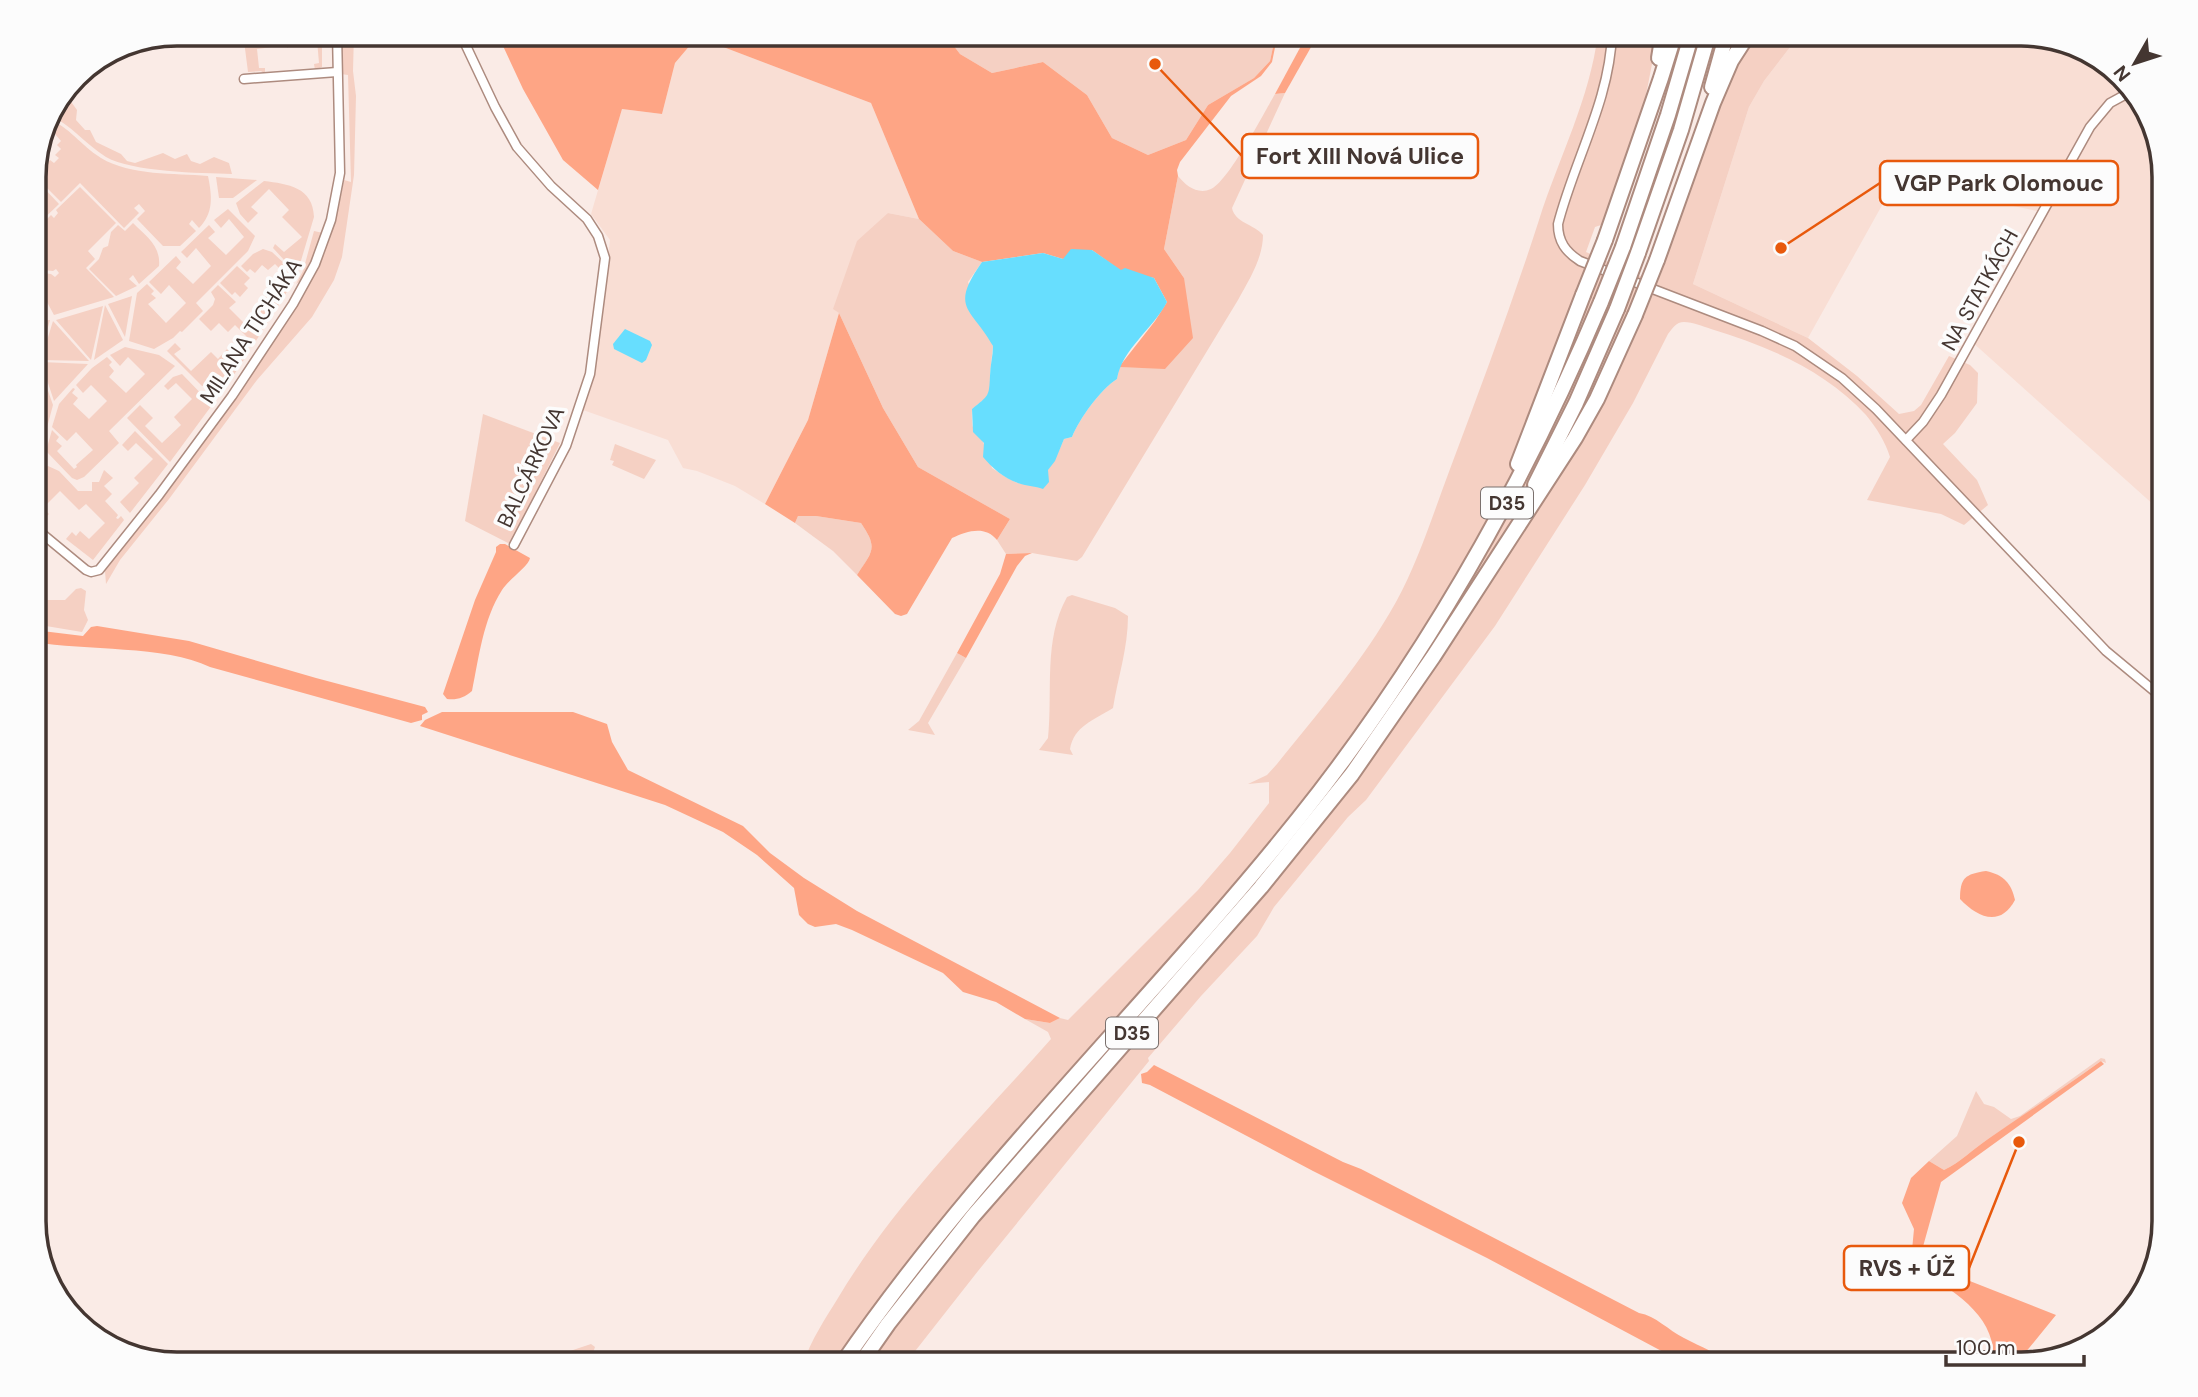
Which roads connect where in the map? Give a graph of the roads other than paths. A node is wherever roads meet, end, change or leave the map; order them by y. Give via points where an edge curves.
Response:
1 (337, 46) edge
2 (466, 46) edge
3 (1610, 46) edge
4 (1661, 46) edge
5 (1671, 46) edge
6 (1688, 46) edge
7 (1705, 46) edge
8 (1723, 46) edge
9 (1741, 46) edge
10 (337, 72) junction
11 (244, 79) dead end
12 (2117, 98) edge
13 (1636, 151) junction
14 (1691, 162) junction
15 (1906, 440) junction
16 (1490, 535) junction
17 (46, 537) edge
18 (514, 545) dead end
19 (1494, 560) junction
20 (2152, 688) edge
21 (850, 1352) edge
22 (869, 1352) edge

1 - 10 street, MILANA TICHÁKA
2 - 18 street, BALCÁRKOVA via 517,146 587,219 605,258 590,373 566,446
3 - 15 street via 1593,123 1558,224 1566,249 1580,261 1794,346 1853,386
4 - 13 highway
5 - 13 highway
6 - 16 highway, D35, bridge via 1601,302 1550,418
7 - 19 highway, D35, bridge via 1681,130 1617,309 1576,403
8 - 14 highway
9 - 14 highway
10 - 11 street
10 - 17 street, MILANA TICHÁKA via 339,189 310,275 232,396 99,570 86,570
12 - 15 street, NA STATKÁCH via 2090,127 1941,395
13 - 16 highway, bridge
14 - 19 highway, bridge via 1635,316 1590,413
15 - 20 street via 2106,651
16 - 21 highway, D35 via 1402,677 1299,818 962,1205
19 - 22 highway, D35 via 1388,724 1322,812 981,1205

